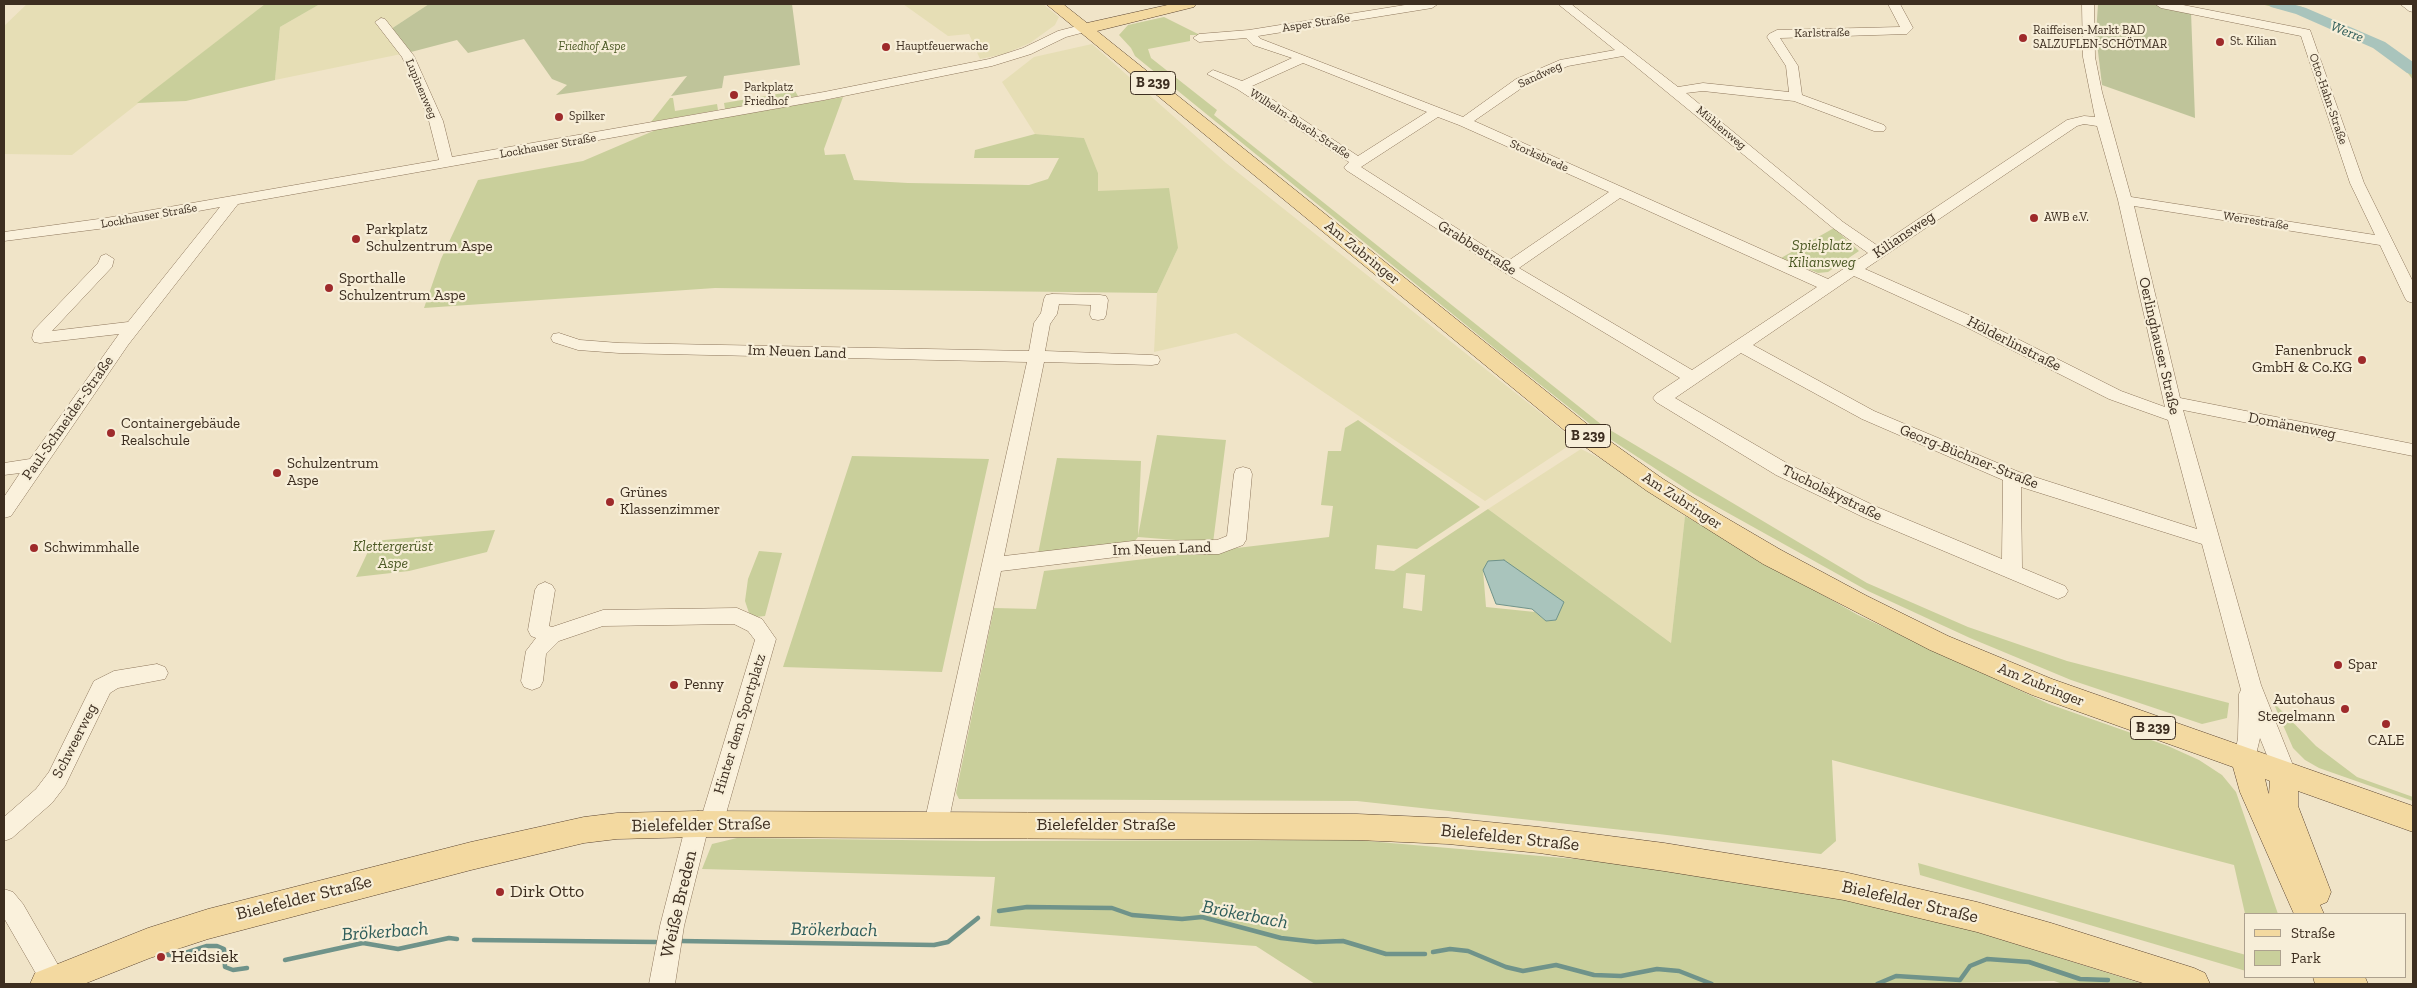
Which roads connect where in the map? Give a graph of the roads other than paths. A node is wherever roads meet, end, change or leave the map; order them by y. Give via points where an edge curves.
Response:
1 (1054, 4) edge
2 (1163, 4) edge
3 (1189, 4) edge
4 (1432, 4) edge
5 (1564, 4) edge
6 (1894, 4) edge
7 (2088, 4) edge
8 (2161, 4) edge
9 (2406, 4) edge
10 (2413, 8) edge
11 (381, 22) dead end
12 (1085, 28) junction
13 (1249, 34) junction
14 (1200, 38) dead end
15 (1626, 52) junction
16 (1303, 58) junction
17 (1213, 74) dead end
18 (1242, 86) junction
19 (1675, 91) junction
20 (1796, 96) junction
21 (1438, 111) junction
22 (1464, 122) junction
23 (2102, 122) junction
24 (1879, 128) dead end
25 (1358, 162) junction
26 (444, 164) junction
27 (1619, 192) junction
28 (2125, 200) junction
29 (233, 201) junction
30 (4, 236) edge
31 (2386, 242) junction
32 (1878, 253) junction
33 (106, 259) dead end
34 (1508, 268) junction
35 (1853, 270) junction
36 (1827, 285) junction
37 (2413, 298) edge
38 (1098, 315) dead end
39 (133, 326) junction
40 (559, 338) dead end
41 (1742, 346) junction
42 (1035, 358) junction
43 (1152, 360) dead end
44 (1693, 378) junction
45 (1662, 398) joint
46 (2174, 409) junction
47 (2413, 450) edge
48 (35, 466) junction
49 (4, 469) edge
50 (1243, 474) dead end
51 (2012, 476) junction
52 (4, 511) edge
53 (2208, 539) junction
54 (991, 565) junction
55 (2012, 570) junction
56 (545, 590) dead end
57 (2058, 591) dead end
58 (552, 635) junction
59 (157, 673) dead end
60 (532, 681) dead end
61 (2250, 685) junction
62 (2245, 760) junction
63 (2285, 773) junction
64 (2413, 819) edge
65 (705, 824) junction
66 (936, 824) junction
67 (4, 831) edge
68 (4, 900) edge
69 (2309, 913) edge
70 (2325, 913) edge
71 (2183, 982) edge
72 (52, 983) edge
73 (662, 984) edge

1 - 12 main road, Am Zubringer / B 239
2 - 12 main road, Lockhauser Straße via 1102,19
3 - 12 main road, Lockhauser Straße
4 - 13 street, Asper Straße
5 - 15 street, Mühlenweg
6 - 20 street, Karlstraße via 1907,28 1903,31 1777,34 1773,37 1792,66
7 - 23 street, Oerlinghauser Straße via 2089,57
8 - 31 street, Otto-Hahn-Straße via 2306,33 2357,183
9 - 10 street
11 - 26 street, Lupinenweg via 408,56 422,85 436,121 446,160
12 - 26 street, Lockhauser Straße via 992,62 781,105
12 - 62 main road, Am Zubringer / B 239 via 1589,438 1655,485 1772,557 1939,643 2042,687
13 - 14 street, Asper Straße
13 - 16 street, Storksbrede via 1257,42
15 - 19 street, Mühlenweg
15 - 22 street, Sandweg via 1566,63 1521,82
16 - 18 street, Wilhelm-Busch-Straße
16 - 21 street, Storksbrede
17 - 18 street, Wilhelm-Busch-Straße
18 - 25 street, Wilhelm-Busch-Straße
19 - 20 street via 1703,87
19 - 32 street, Mühlenweg via 1838,225
20 - 24 street
21 - 22 street, Storksbrede
21 - 25 street
22 - 27 street, Storksbrede
23 - 28 street, Oerlinghauser Straße
23 - 32 street, Kiliansweg via 2084,120 2072,123
25 - 34 street, Grabbestraße via 1351,167
26 - 29 street, Lockhauser Straße
27 - 34 street
27 - 36 street, Storksbrede
28 - 31 street, Werrestraße
28 - 46 street, Oerlinghauser Straße
29 - 30 street, Lockhauser Straße via 78,228
29 - 39 street, Paul-Schneider-Straße
31 - 37 street, Otto-Hahn-Straße
32 - 35 street, Kiliansweg
33 - 39 street, Paul-Schneider-Straße via 106,264 40,334 40,338
34 - 44 street, Grabbestraße
35 - 36 street, Kiliansweg
35 - 46 street, Hölderlinstraße via 1972,323 2114,395
36 - 41 street, Kiliansweg
38 - 42 street via 1100,300 1052,299 1049,314 1042,323
39 - 48 street, Paul-Schneider-Straße
40 - 42 street, Im Neuen Land via 578,345 619,348
41 - 44 street, Kiliansweg
41 - 51 street, Georg-Büchner-Straße via 1868,415
42 - 43 street, Im Neuen Land
42 - 54 street
44 - 45 street, Kiliansweg
45 - 55 street, Tucholskystraße via 1783,470 1870,512
46 - 47 street, Domänenweg
46 - 53 street, Oerlinghauser Straße
48 - 49 street
48 - 52 street, Paul-Schneider-Straße
50 - 54 street, Im Neuen Land via 1236,540 1219,547 1134,548
51 - 53 street, Georg-Büchner-Straße
51 - 55 street
53 - 61 street, Oerlinghauser Straße
54 - 66 street
55 - 57 street, Tucholskystraße
56 - 58 street via 538,630
58 - 60 street, Hinter dem Sportplatz via 536,651
58 - 65 street, Hinter dem Sportplatz via 603,618 737,616 755,625 766,639
59 - 67 street, Schweerweg via 114,680 102,688 57,779 44,796
61 - 62 street, Oerlinghauser Straße via 2249,738
61 - 63 street, Oerlinghauser Straße
62 - 63 main road, Am Zubringer / B 239
62 - 69 main road, Oerlinghauser Straße via 2254,792
63 - 64 main road, Am Zubringer / B 239
63 - 70 main road, Oerlinghauser Straße via 2283,806
65 - 66 main road, Bielefelder Straße
65 - 72 main road, Bielefelder Straße via 584,830 471,856 208,924 148,943
65 - 73 street, Weiße Breden via 672,926
66 - 71 main road, Bielefelder Straße via 1357,827 1539,840 1664,856 1844,886 1977,917
68 - 72 street via 14,912

